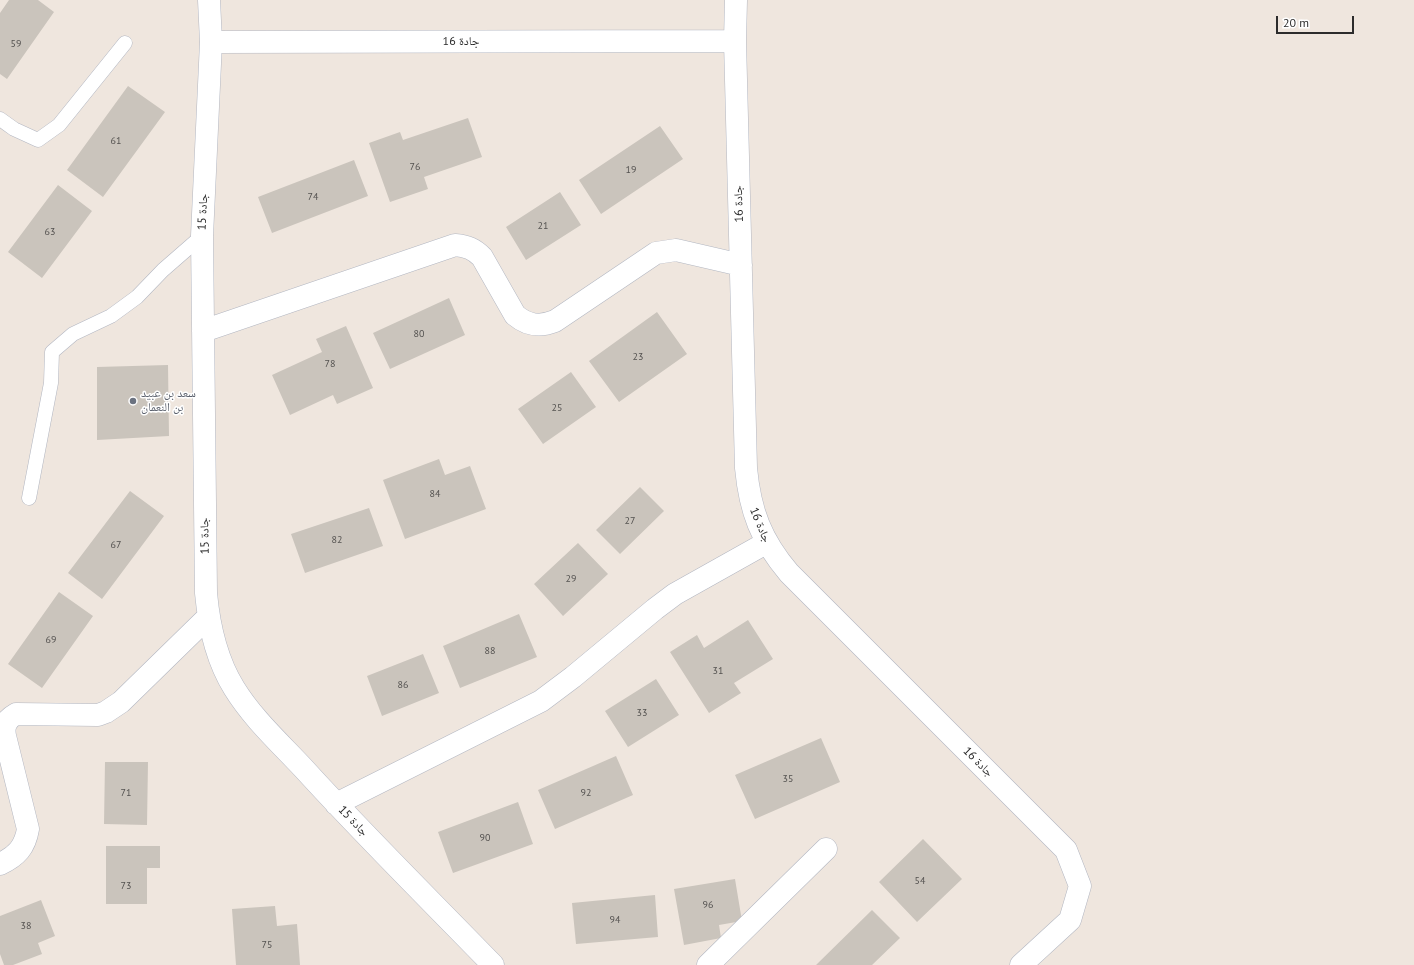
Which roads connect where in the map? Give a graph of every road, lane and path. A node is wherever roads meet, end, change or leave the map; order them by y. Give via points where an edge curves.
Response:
1 (209, 0) edge
2 (736, 0) edge
3 (735, 41) junction
4 (211, 42) junction
5 (125, 43) dead end
6 (0, 119) edge
7 (202, 236) junction
8 (741, 265) junction
9 (203, 331) junction
10 (29, 498) dead end
11 (766, 543) junction
12 (208, 617) junction
13 (336, 804) junction
14 (826, 849) dead end
15 (0, 864) edge
16 (493, 965) edge
17 (708, 965) edge
18 (1021, 965) edge

1 - 4 street, جادة 15
2 - 3 street, جادة 16
3 - 4 street, جادة 16
3 - 8 street, جادة 16
4 - 7 street, جادة 15
5 - 6 lane via 59,125 38,140
7 - 9 street, جادة 15
7 - 10 lane via 137,297 111,316 73,334 52,352 52,383
8 - 9 street via 676,250 656,253 555,321 538,325 522,321 515,315 482,257 470,248 455,246
8 - 11 street, جادة 16 via 748,494 755,519
9 - 12 street, جادة 15
11 - 13 street via 655,608 541,702
11 - 18 street, جادة 16 via 789,573 1066,850 1080,886 1070,920
12 - 13 street, جادة 15 via 213,642 233,687 261,723
12 - 15 street via 121,702 106,712 89,715 16,714 7,720 5,736 28,829 27,838 16,855
13 - 16 street, جادة 15
14 - 17 street

